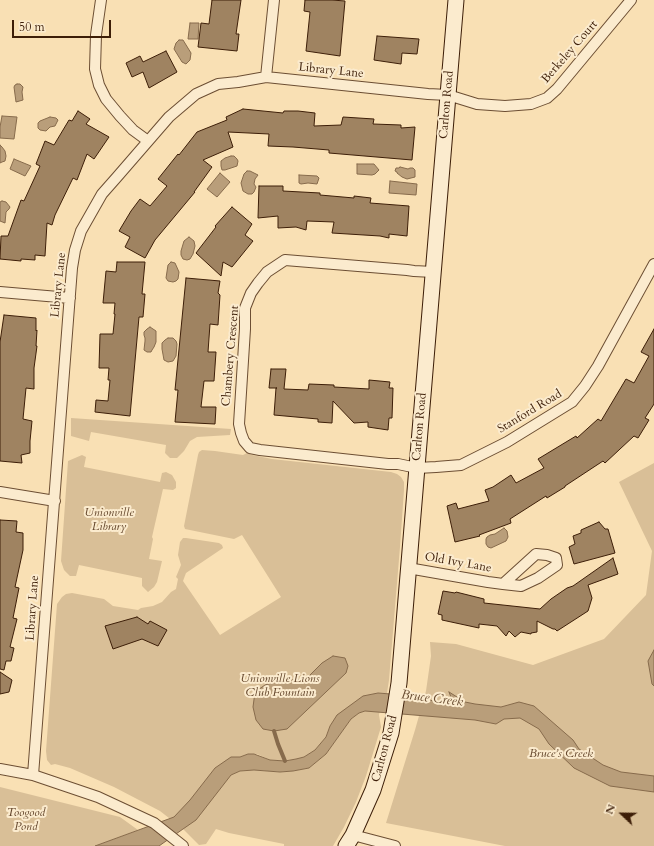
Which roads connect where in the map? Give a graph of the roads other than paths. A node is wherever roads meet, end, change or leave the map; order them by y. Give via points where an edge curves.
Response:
1 (101, 0) edge
2 (274, 0) edge
3 (456, 0) edge
4 (631, 0) edge
5 (266, 77) junction
6 (448, 95) junction
7 (148, 141) junction
8 (654, 264) edge
9 (433, 272) junction
10 (0, 292) edge
11 (70, 298) junction
12 (417, 468) junction
13 (0, 492) edge
14 (55, 500) junction
15 (408, 568) junction
16 (503, 584) junction
17 (0, 769) edge
18 (33, 775) junction
19 (350, 840) edge
20 (180, 843) edge
21 (395, 846) edge

1 - 7 street via 95,68 99,85 106,99 120,116
2 - 5 street
3 - 6 main road, Carlton Road
4 - 6 street, Berkeley Court via 547,98 531,104 504,106 473,103
5 - 6 street, Library Lane
5 - 7 street, Library Lane via 218,84 196,94 169,117
6 - 9 main road, Carlton Road
7 - 11 street, Library Lane via 102,194 81,231 72,268
8 - 12 street, Stanford Road via 598,366 572,402 508,442 461,465
9 - 12 main road, Carlton Road
9 - 12 street, Chambery Crescent via 285,260 267,272 245,308 239,424 244,441 250,448
10 - 11 street
11 - 14 street, Library Lane
12 - 15 main road, Carlton Road
13 - 14 street
14 - 18 street, Library Lane
15 - 16 street, Old Ivy Lane
15 - 19 main road, Carlton Road via 399,683 391,733 373,790
16 - 16 street, Old Ivy Lane via 536,554 556,558 557,565 538,578 521,586
17 - 18 street
18 - 20 street via 98,797 154,823
19 - 21 street

